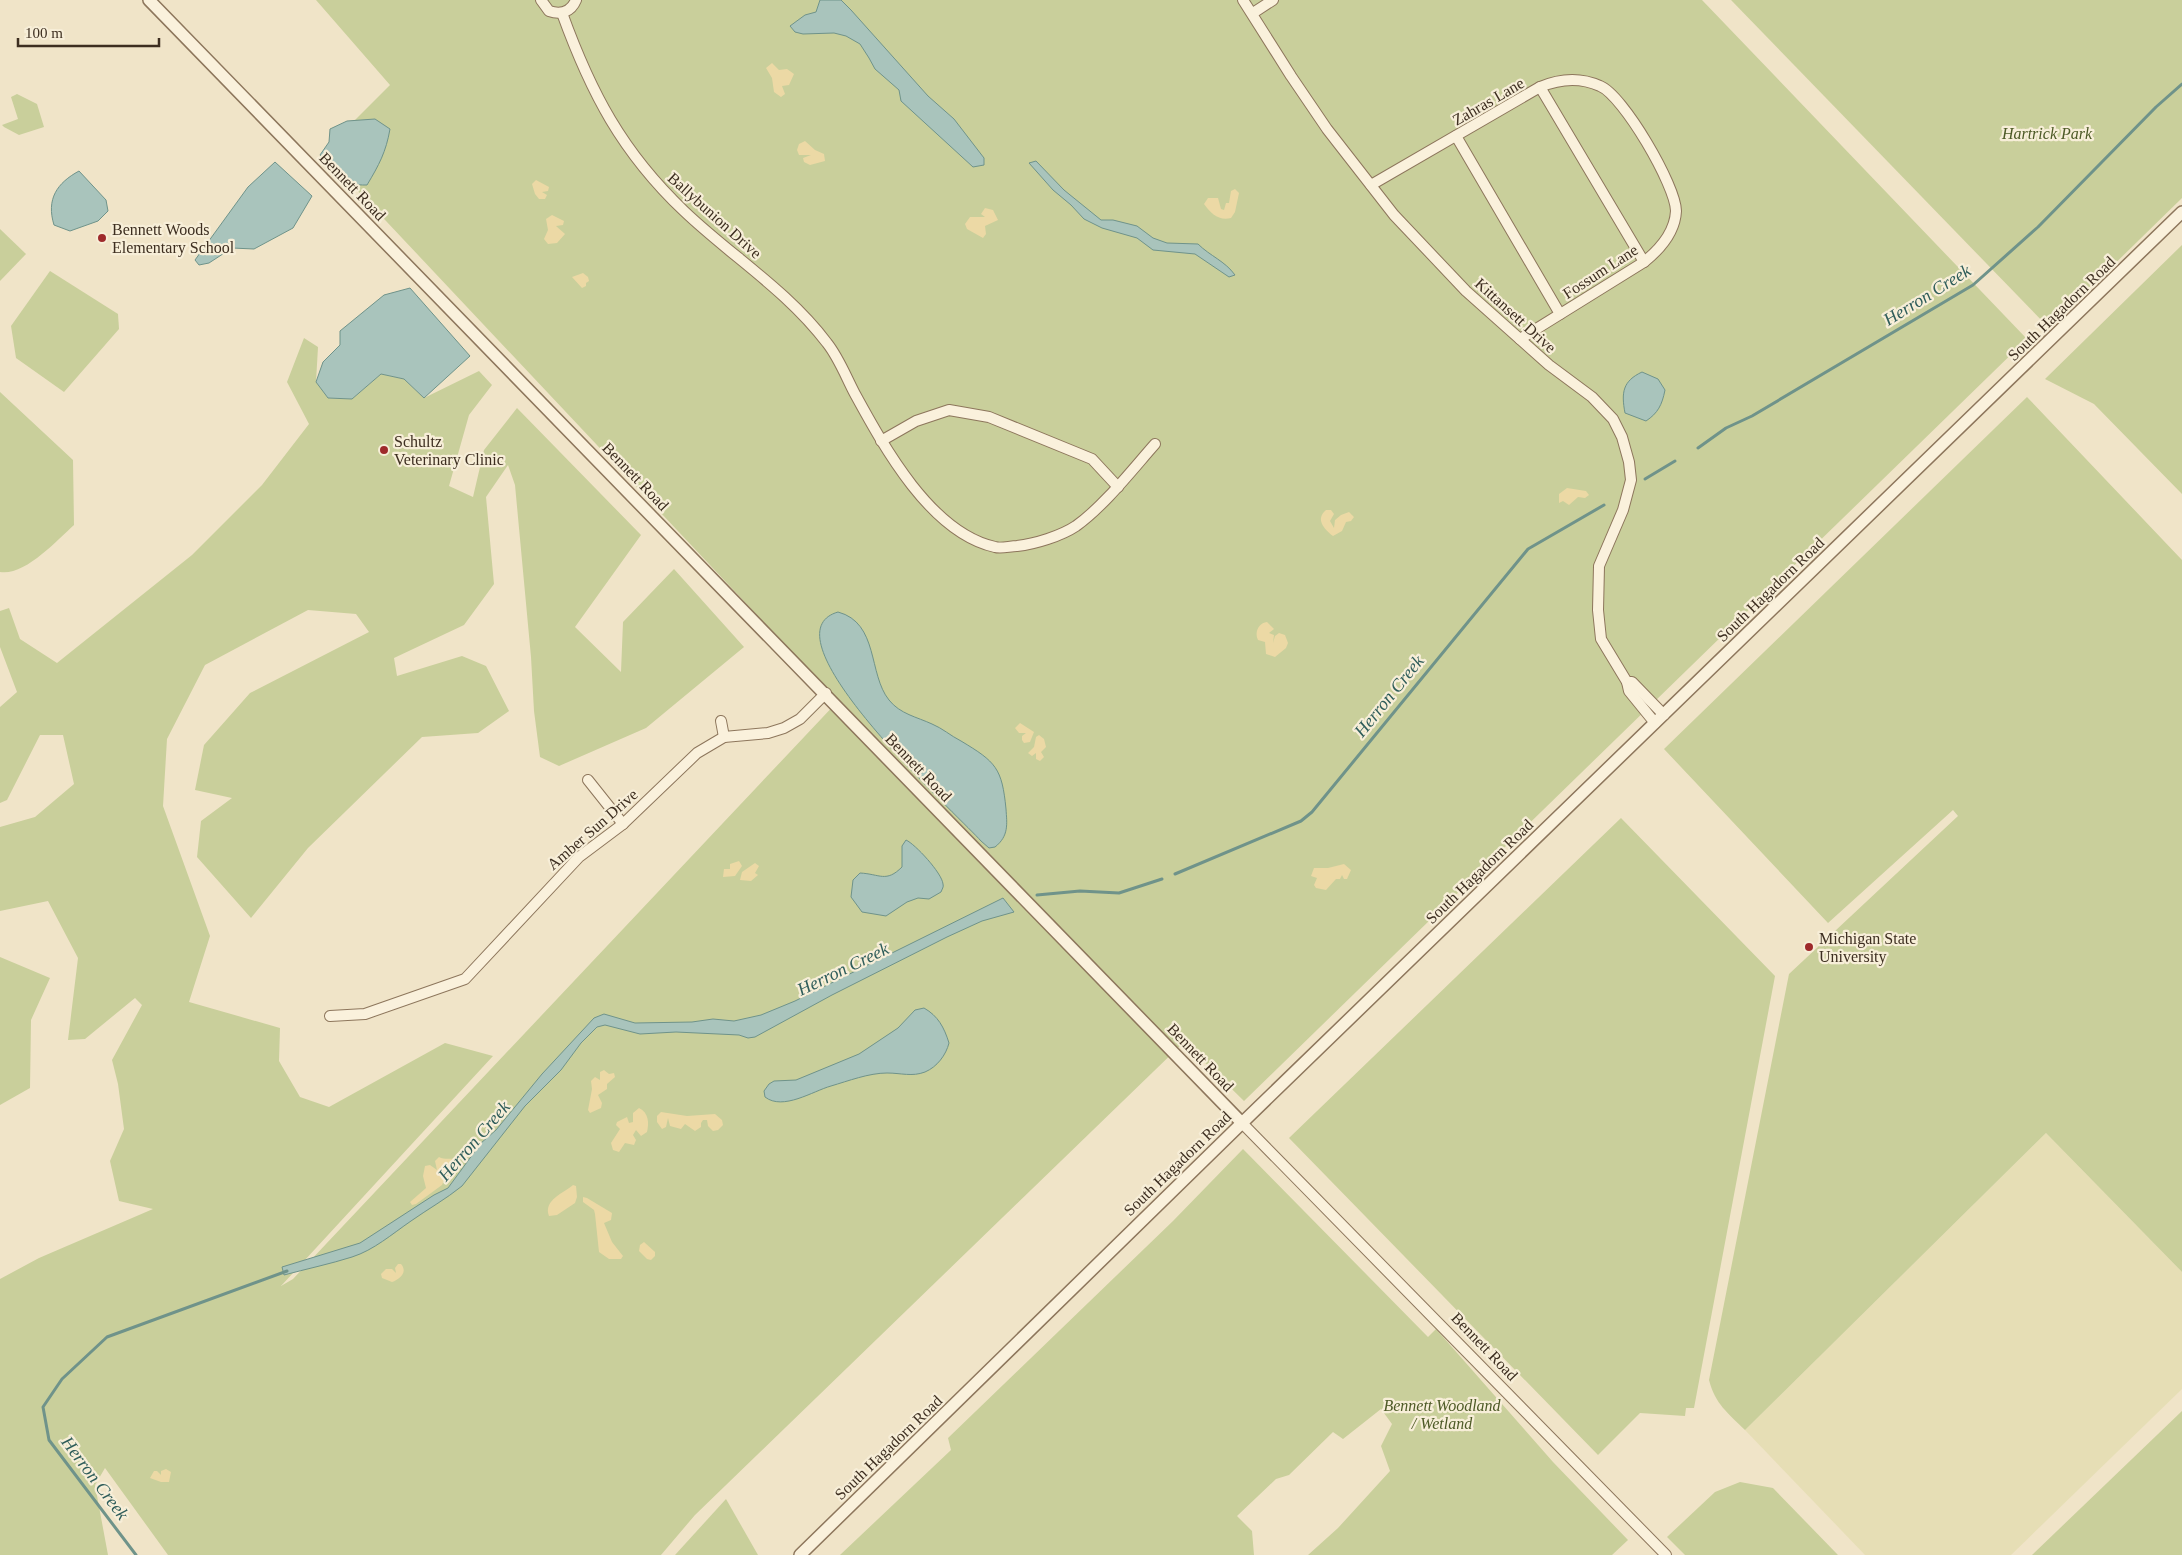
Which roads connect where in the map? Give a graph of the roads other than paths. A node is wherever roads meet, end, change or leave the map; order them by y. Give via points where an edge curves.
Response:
1 (149, 0) edge
2 (541, 0) edge
3 (576, 0) edge
4 (1243, 0) edge
5 (1273, 0) edge
6 (562, 13) junction
7 (1253, 13) junction
8 (1540, 87) junction
9 (1622, 105) joint
10 (1456, 136) junction
11 (1371, 185) junction
12 (2182, 212) edge
13 (1644, 262) junction
14 (1560, 314) junction
15 (1520, 338) junction
16 (881, 441) junction
17 (1155, 444) dead end
18 (1118, 486) junction
19 (1627, 682) junction
20 (826, 693) junction
21 (1664, 715) junction
22 (721, 722) dead end
23 (1655, 723) junction
24 (724, 737) junction
25 (588, 780) dead end
26 (623, 824) junction
27 (330, 1016) dead end
28 (1242, 1122) junction
29 (800, 1555) edge
30 (1666, 1555) edge

1 - 20 street, Bennett Road
2 - 6 street via 550,11
3 - 6 street
4 - 7 street, Kittansett Drive
5 - 7 street
6 - 16 street, Ballybunion Drive via 576,54 602,108 641,166 685,212 790,300 828,344
7 - 11 street, Kittansett Drive via 1327,130
8 - 9 street, Zahras Lane via 1554,81 1586,81 1602,86
8 - 10 street, Zahras Lane
8 - 13 street
9 - 13 street, Fossum Lane via 1670,184 1676,211 1672,228 1655,253
10 - 11 street, Zahras Lane
10 - 14 street
11 - 15 street, Kittansett Drive via 1394,215 1466,291
12 - 21 street, South Hagadorn Road
13 - 14 street, Fossum Lane
14 - 15 street, Fossum Lane
15 - 19 street, Kittansett Drive via 1549,365 1592,397 1613,419 1622,437 1631,480 1623,510 1599,566 1598,610 1602,639
16 - 18 street via 916,421 949,410 989,417 1092,460
16 - 18 street, Ballybunion Drive via 930,509 958,532 996,548 1034,544 1076,526
17 - 18 street, Ballybunion Drive
19 - 21 street, Kittansett Drive via 1632,682
19 - 23 street, Kittansett Drive via 1629,691
20 - 24 street, Amber Sun Drive via 800,719 784,728 768,733
20 - 28 street, Bennett Road
21 - 23 street, South Hagadorn Road
22 - 24 street
23 - 28 street, South Hagadorn Road
24 - 26 street, Amber Sun Drive via 697,753
25 - 26 street
26 - 27 street, Amber Sun Drive via 579,857 465,979 365,1014
28 - 29 street, South Hagadorn Road
28 - 30 street, Bennett Road

